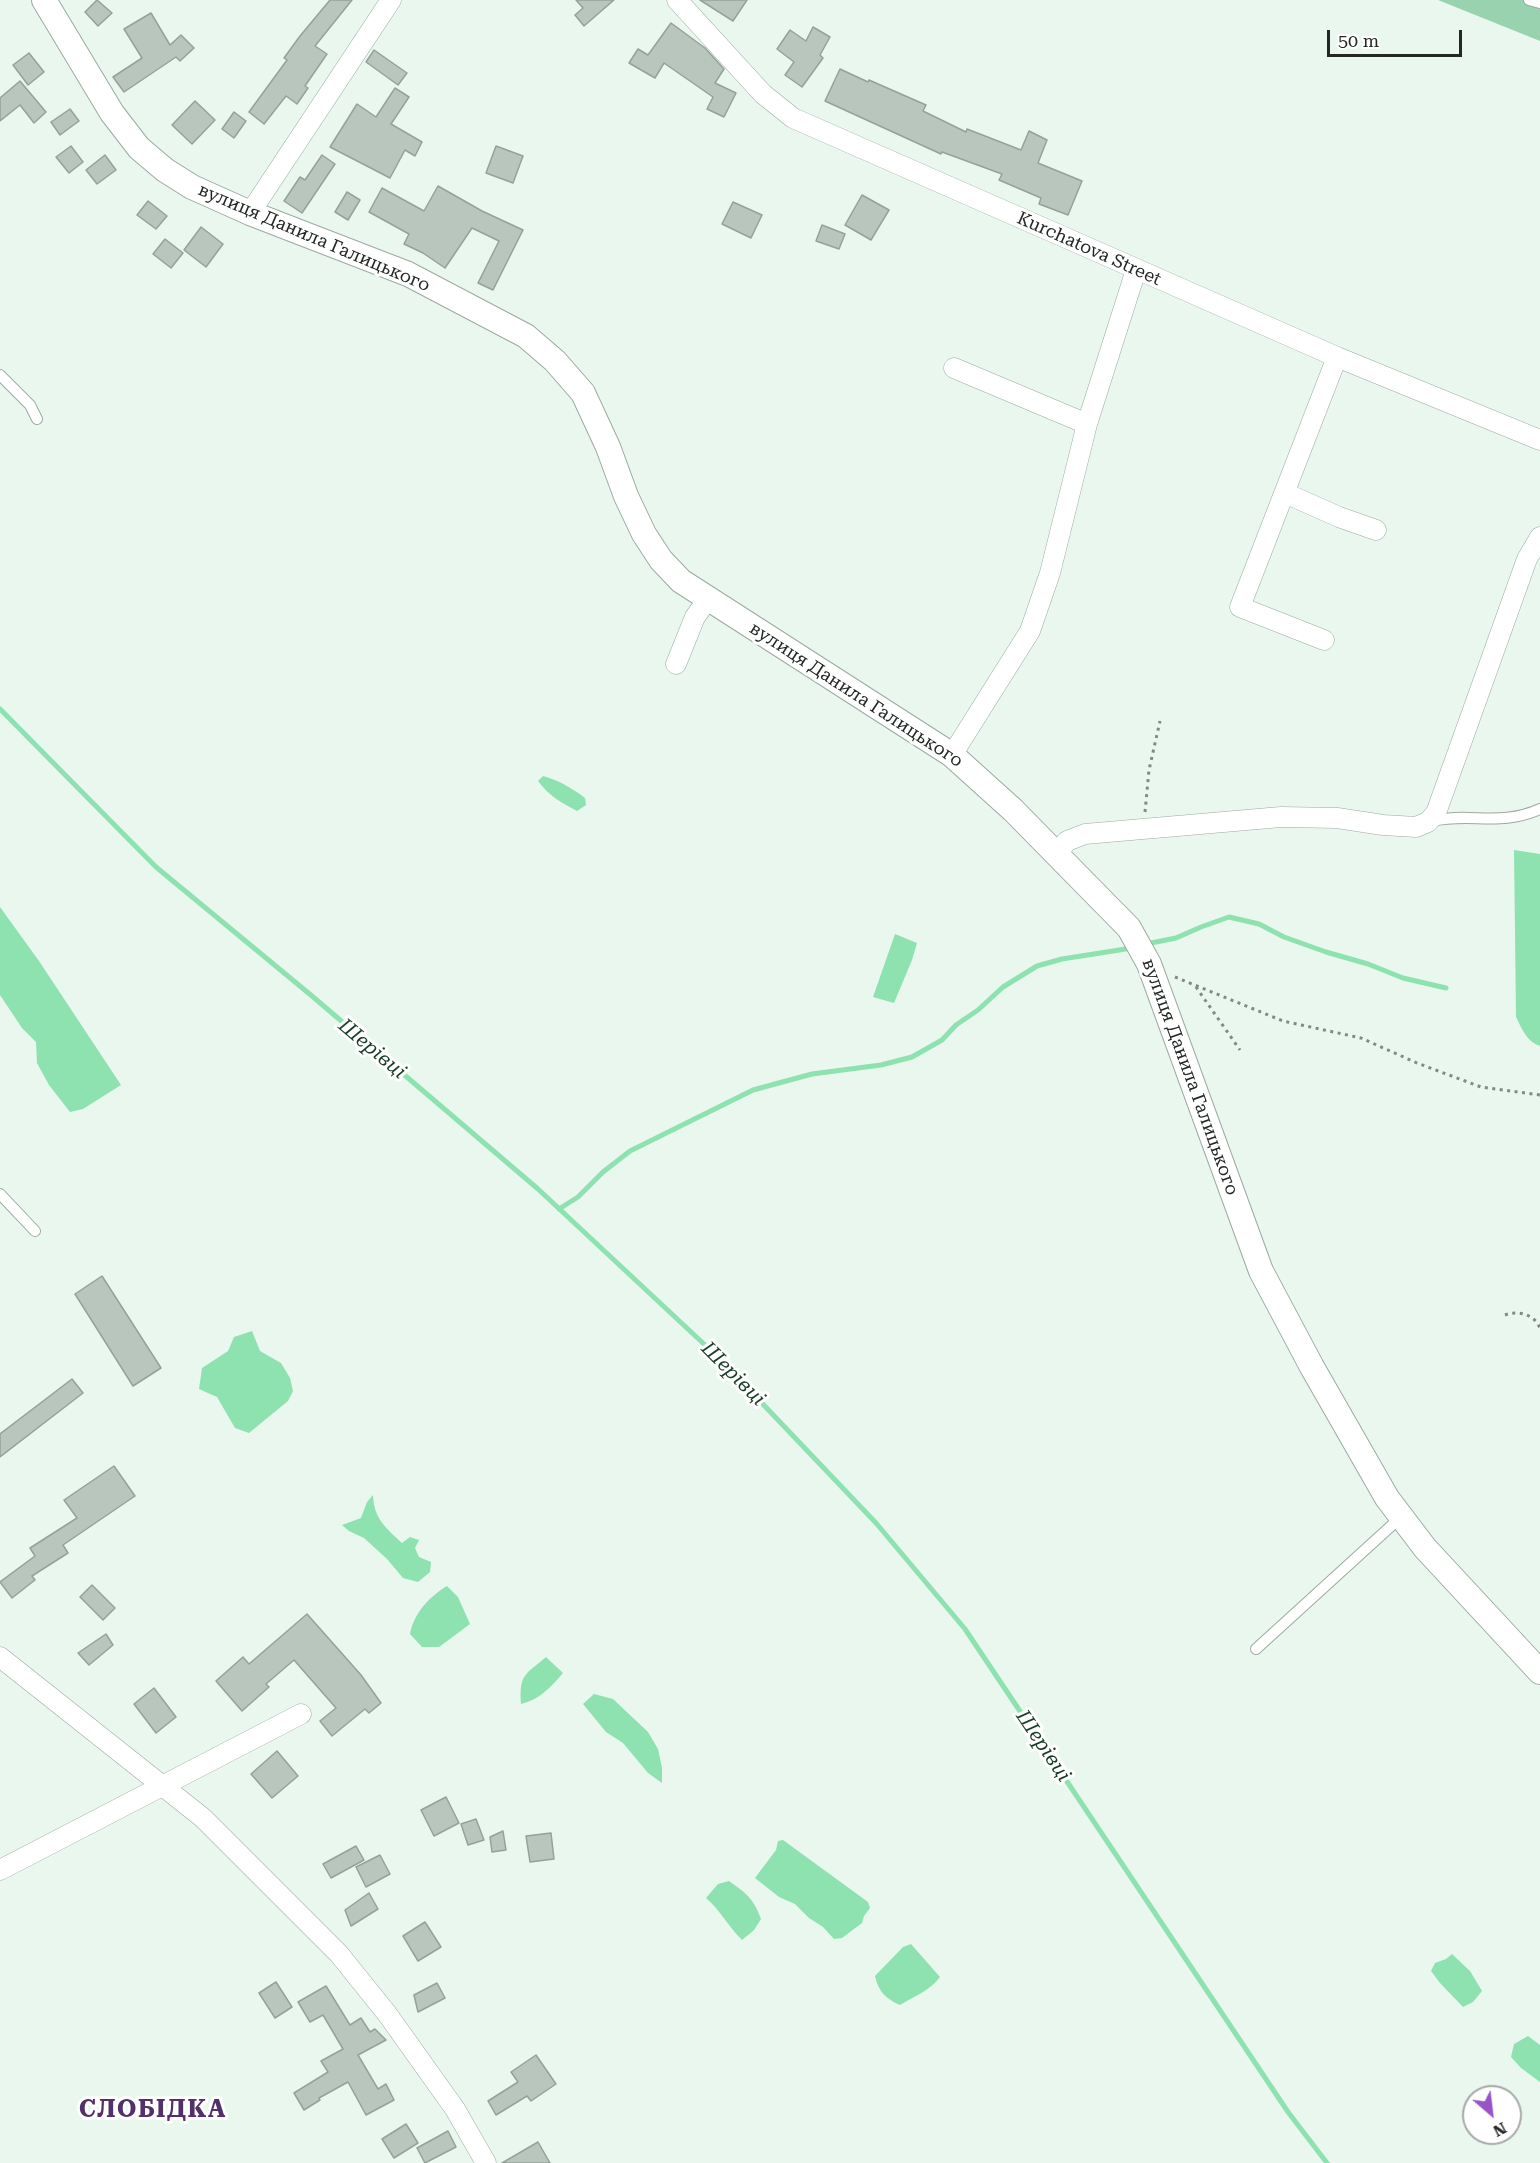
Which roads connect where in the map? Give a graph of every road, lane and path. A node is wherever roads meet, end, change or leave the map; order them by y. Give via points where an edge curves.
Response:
1 (44, 0) edge
2 (391, 0) edge
3 (677, 0) edge
4 (250, 213) junction
5 (1136, 270) junction
6 (1337, 357) junction
7 (954, 368) dead end
8 (0, 375) edge
9 (37, 419) dead end
10 (1087, 424) junction
11 (1540, 440) edge
12 (1285, 493) junction
13 (1376, 530) dead end
14 (1540, 537) edge
15 (708, 600) junction
16 (1324, 640) dead end
17 (676, 664) dead end
18 (1160, 721) dead end
19 (952, 755) junction
20 (1540, 810) edge
21 (1428, 822) junction
22 (1144, 829) junction
23 (1057, 853) junction
24 (1153, 974) junction
25 (1195, 986) junction
26 (1240, 1050) dead end
27 (1540, 1095) edge
28 (0, 1194) edge
29 (35, 1231) dead end
30 (1505, 1316) dead end
31 (1540, 1328) edge
32 (1401, 1516) junction
33 (1256, 1649) dead end
34 (0, 1657) edge
35 (1540, 1672) edge
36 (301, 1714) dead end
37 (165, 1785) junction
38 (0, 1870) edge
39 (486, 2163) edge

1 - 4 street, вулиця Данила Галицького via 112,113 139,148 192,187
2 - 4 street
3 - 5 street, Kurchatova Street via 763,94 793,118
4 - 15 street, вулиця Данила Галицького via 408,274 526,336 583,393 626,496 661,560 681,581
5 - 6 street, Kurchatova Street
5 - 10 street
6 - 11 street, Kurchatova Street
6 - 12 street
7 - 10 street
8 - 9 lane via 30,405
10 - 19 street via 1050,573 1029,631
12 - 13 street
12 - 16 street via 1240,607
14 - 21 street via 1527,559 1436,813
15 - 17 street via 695,617
15 - 19 street, вулиця Данила Галицького
18 - 22 path via 1149,770
19 - 23 street, вулиця Данила Галицького
20 - 21 lane via 1500,820 1444,818
21 - 22 street via 1416,828 1337,818 1281,817
22 - 23 street via 1084,834 1067,841
23 - 24 street, вулиця Данила Галицького via 1129,928
24 - 25 path via 1171,975
24 - 32 street, вулиця Данила Галицького via 1261,1271 1377,1483
25 - 26 path
25 - 27 path via 1283,1021 1361,1038 1481,1087
28 - 29 lane
30 - 31 path via 1524,1313
32 - 33 lane
32 - 35 street, вулиця Данила Галицького via 1425,1548
34 - 37 street
36 - 37 street
37 - 38 street
37 - 39 street via 339,1954 455,2109

